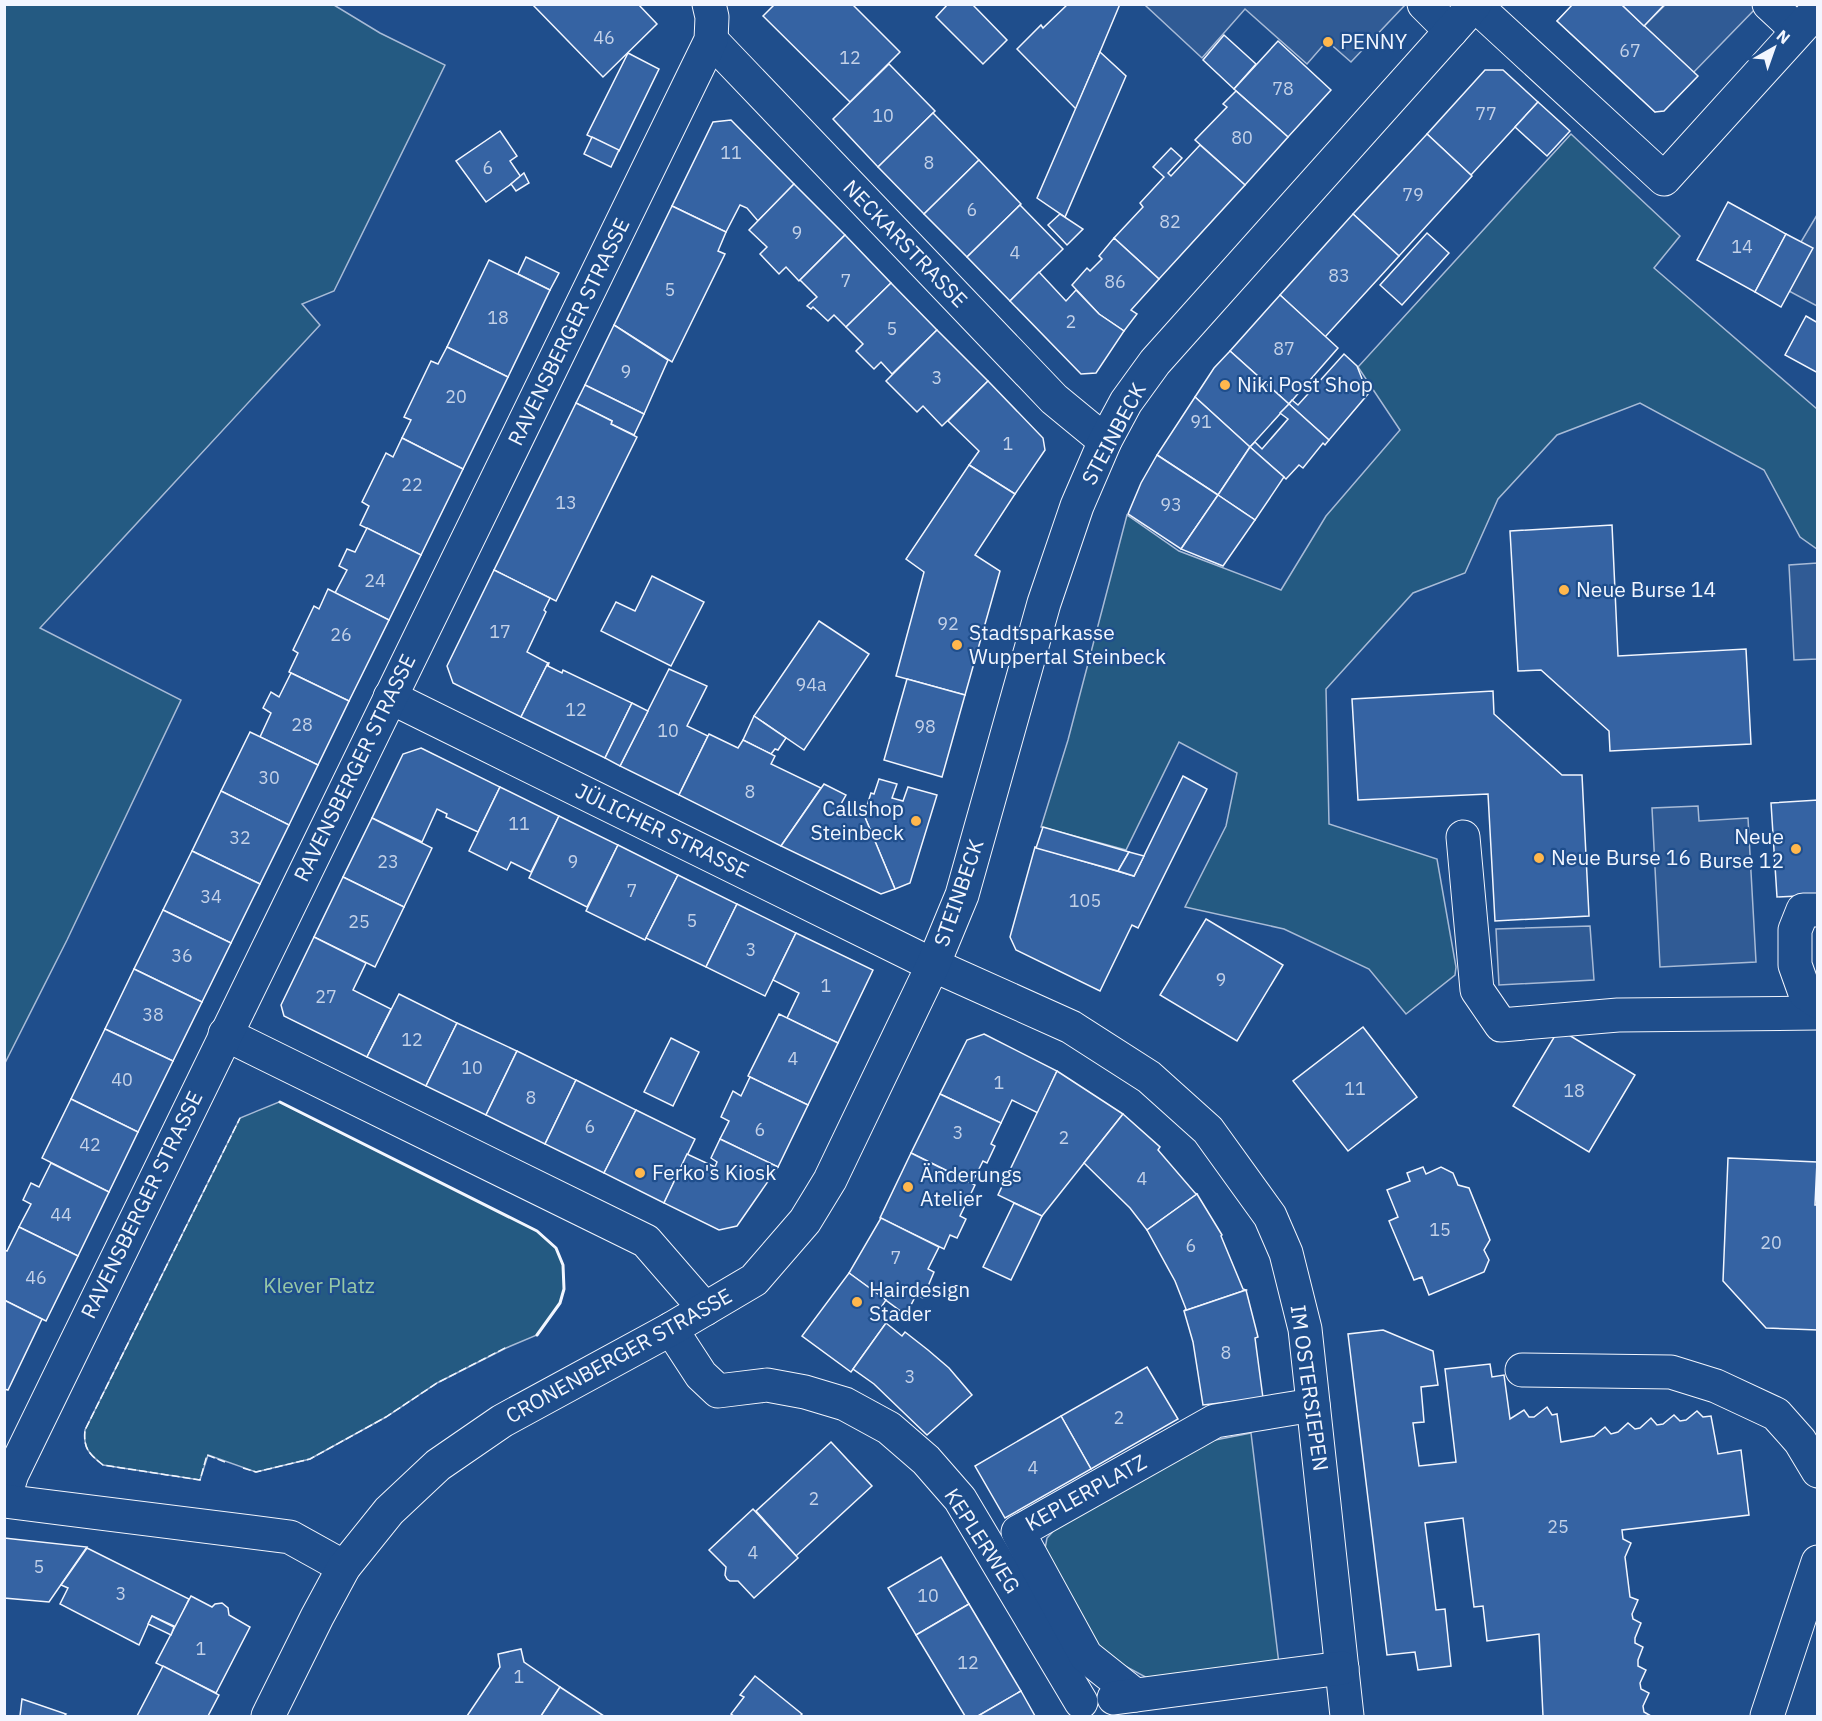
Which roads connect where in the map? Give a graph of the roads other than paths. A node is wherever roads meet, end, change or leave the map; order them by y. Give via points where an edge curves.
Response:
1 (710, 4) edge
2 (1424, 4) edge
3 (1769, 4) edge
4 (1475, 5) edge
5 (1808, 19) edge
6 (1451, 31) junction
7 (711, 40) junction
8 (1105, 441) junction
9 (390, 697) junction
10 (1463, 837) dead end
11 (1818, 910) edge
12 (933, 965) junction
13 (1818, 1002) edge
14 (1818, 1013) edge
15 (225, 1034) junction
16 (705, 1309) junction
17 (671, 1329) junction
18 (1522, 1370) dead end
19 (1313, 1405) junction
20 (1818, 1471) edge
21 (4, 1500) edge
22 (1818, 1562) edge
23 (345, 1567) junction
24 (1341, 1668) junction
25 (1135, 1695) junction
26 (1082, 1709) edge
27 (268, 1716) edge
28 (1347, 1716) edge
29 (1767, 1716) edge

1 - 7 street
2 - 6 street
3 - 5 street
4 - 5 street via 1664,179
4 - 6 street, STEINBECK
6 - 8 street, STEINBECK via 1155,362 1126,402
7 - 8 street, NECKARSTRASSE via 1054,399
7 - 9 street, RAVENSBERGER STRASSE
8 - 12 street, STEINBECK via 1077,506 1044,603 962,895
9 - 12 street, JÜLICHER STRASSE
9 - 15 street, RAVENSBERGER STRASSE
10 - 14 street via 1477,990 1501,1025 1618,1015
11 - 13 street via 1803,910 1795,930 1795,964 1805,993
12 - 16 street, CRONENBERGER STRASSE via 830,1180 805,1221 754,1280
12 - 19 street, IM OSTERSIEPEN via 1071,1027 1149,1077 1208,1130 1270,1216 1286,1253 1305,1329
15 - 16 street via 646,1241
15 - 21 street, RAVENSBERGER STRASSE via 12,1474
16 - 17 street, CRONENBERGER STRASSE
17 - 23 street, CRONENBERGER STRASSE via 502,1421 438,1466 389,1511
17 - 26 street, KEPLERWEG via 701,1376 718,1391 767,1386 845,1404 889,1428 926,1460 960,1499
18 - 20 street via 1671,1372 1716,1386 1776,1414 1800,1440
19 - 24 street, IM OSTERSIEPEN
19 - 25 street, KEPLERPLATZ via 1215,1421 1018,1532 1086,1656
21 - 23 street via 290,1537
22 - 29 street
23 - 27 street, CRONENBERGER STRASSE
24 - 25 street
24 - 28 street, IM OSTERSIEPEN
25 - 26 street

